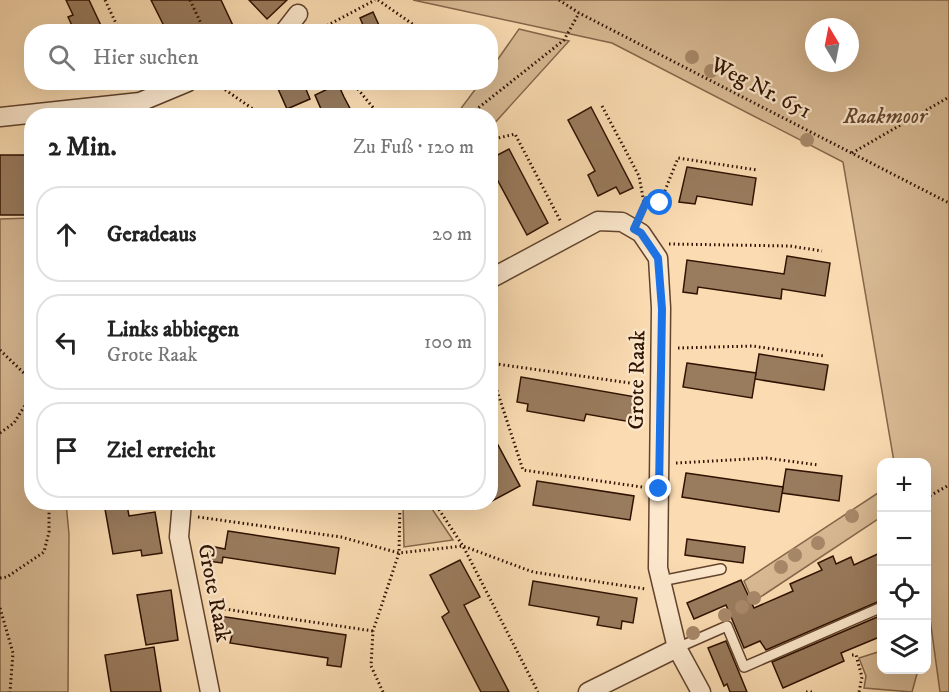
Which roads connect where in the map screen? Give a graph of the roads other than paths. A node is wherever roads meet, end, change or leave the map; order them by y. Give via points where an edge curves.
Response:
1 (298, 14) dead end
2 (290, 24) edge
3 (169, 90) edge
4 (84, 108) edge
5 (24, 114) edge
6 (0, 117) edge
7 (498, 275) edge
8 (181, 510) edge
9 (722, 569) dead end
10 (663, 586) junction
11 (877, 610) edge
12 (676, 648) junction
13 (210, 692) edge
14 (588, 692) edge
15 (701, 692) edge

1 - 2 street
3 - 4 street via 140,102
5 - 6 street
7 - 10 street, Grote Raak via 598,221 622,222 641,233 658,258 658,568
8 - 13 street, Grote Raak via 179,537
9 - 10 lane
10 - 12 street, Grote Raak
11 - 12 lane via 744,667 727,626
12 - 14 street
12 - 15 street, Grote Raak

